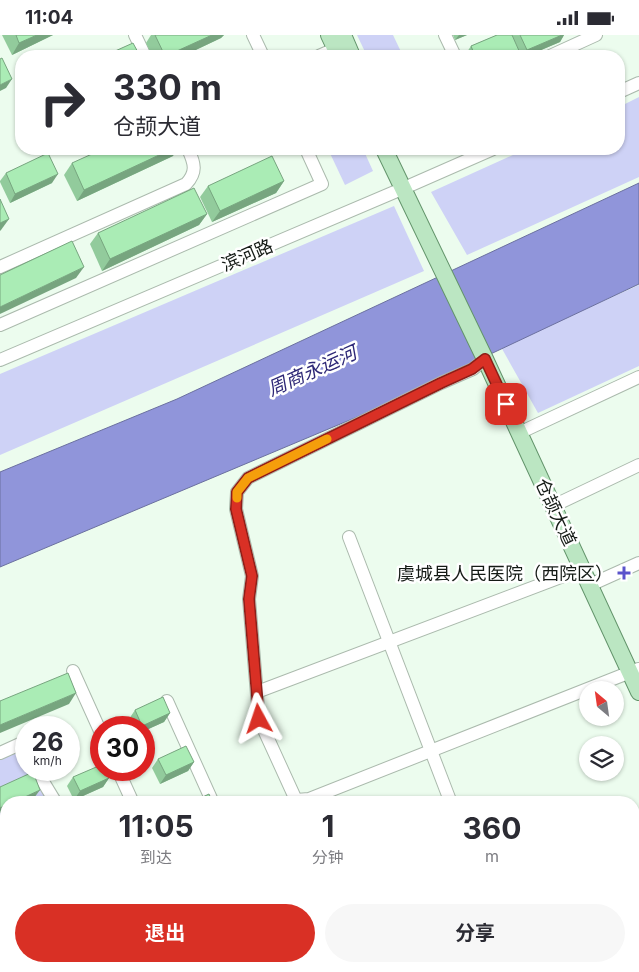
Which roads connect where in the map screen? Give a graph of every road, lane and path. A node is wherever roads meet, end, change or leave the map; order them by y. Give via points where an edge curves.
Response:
1 (136, 35) edge
2 (253, 35) edge
3 (445, 35) edge
4 (596, 35) edge
5 (142, 50) edge
6 (260, 50) edge
7 (452, 50) edge
8 (563, 50) edge
9 (639, 83) edge
10 (625, 89) edge
11 (191, 155) edge
12 (309, 155) edge
13 (388, 155) edge
14 (396, 155) edge
15 (479, 155) edge
16 (407, 187) junction
17 (0, 267) edge
18 (0, 325) edge
19 (488, 358) junction
20 (0, 360) edge
21 (639, 377) edge
22 (522, 432) junction
23 (639, 465) edge
24 (556, 504) junction
25 (349, 537) dead end
26 (639, 563) edge
27 (582, 569) junction
28 (593, 584) junction
29 (390, 642) junction
30 (73, 671) dead end
31 (636, 671) edge
32 (257, 692) junction
33 (639, 692) edge
34 (167, 701) edge
35 (93, 716) edge
36 (15, 746) edge
37 (431, 751) junction
38 (0, 753) edge
39 (43, 781) edge
40 (123, 781) edge
41 (52, 796) edge
42 (130, 796) edge
43 (210, 796) edge
44 (295, 796) edge
45 (317, 796) edge
46 (448, 796) edge

1 - 5 street
2 - 6 street
3 - 7 street
4 - 8 street
9 - 10 street
11 - 17 street via 194,167 186,185
12 - 18 street via 322,184
13 - 16 main road
14 - 16 main road
15 - 16 street, 滨河路
16 - 19 main road, 仓颉大道
16 - 20 street, 滨河路
19 - 22 main road, 仓颉大道
19 - 32 street via 472,369 248,478 237,492 236,509 252,576 249,599
21 - 22 street
22 - 24 main road, 仓颉大道
23 - 24 street
24 - 27 main road, 仓颉大道
24 - 28 main road, 仓颉大道
25 - 29 street
26 - 28 street
27 - 28 main road, 仓颉大道
27 - 29 street
28 - 31 main road, 仓颉大道
29 - 32 street
29 - 37 street
30 - 35 street
31 - 33 main road, 仓颉大道
31 - 37 street
32 - 44 street via 259,719
34 - 43 street
36 - 38 street
37 - 45 street
37 - 46 street
39 - 41 street
40 - 42 street

